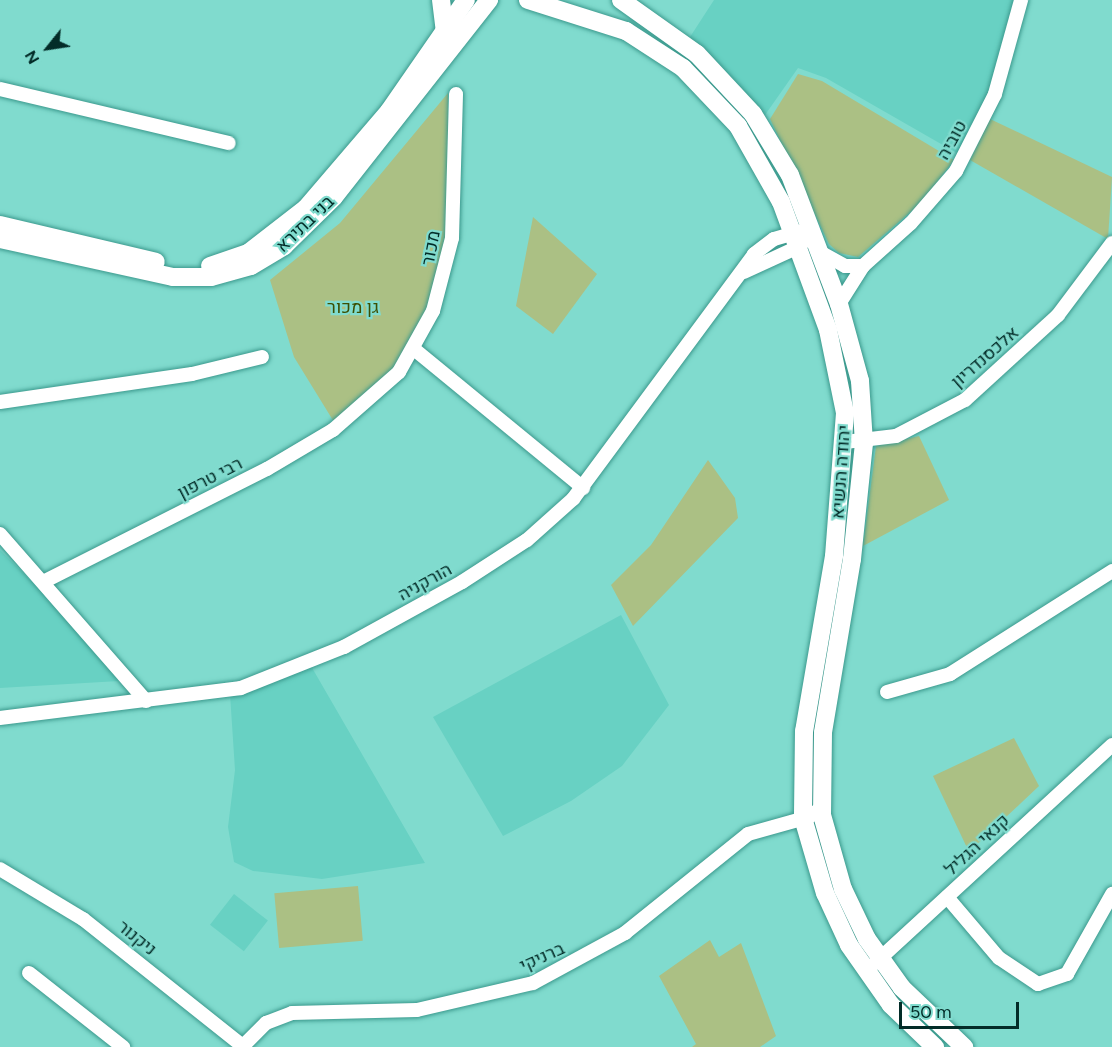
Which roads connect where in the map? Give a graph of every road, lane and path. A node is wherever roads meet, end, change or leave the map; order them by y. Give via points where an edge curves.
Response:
1 (441, 0) edge
2 (466, 0) edge
3 (489, 0) edge
4 (528, 0) edge
5 (621, 0) edge
6 (1021, 0) edge
7 (445, 33) junction
8 (0, 89) edge
9 (456, 94) dead end
10 (229, 143) dead end
11 (0, 225) edge
12 (813, 232) junction
13 (0, 239) edge
14 (795, 239) junction
15 (1112, 243) edge
16 (820, 252) junction
17 (864, 266) junction
18 (839, 304) junction
19 (414, 349) junction
20 (262, 357) dead end
21 (381, 391) joint
22 (0, 402) edge
23 (845, 442) junction
24 (864, 443) junction
25 (583, 489) junction
26 (0, 534) edge
27 (1112, 571) edge
28 (45, 580) junction
29 (887, 692) dead end
30 (146, 700) junction
31 (0, 718) edge
32 (1112, 745) edge
33 (820, 808) junction
34 (803, 818) junction
35 (0, 869) edge
36 (1112, 894) edge
37 (947, 897) junction
38 (880, 959) junction
39 (865, 971) junction
40 (29, 974) dead end
41 (123, 1047) edge
42 (244, 1047) edge
43 (934, 1047) edge
44 (964, 1047) edge

1 - 7 street
2 - 7 street, בני בתירא
3 - 13 street, בני בתירא via 334,197 284,246 251,266 211,277 172,277
4 - 14 street, יהודה הנשיא via 626,31 683,68 758,154
5 - 12 street, יהודה הנשיא via 698,54 753,114 790,175
6 - 17 street, טוביה via 995,94 956,171
7 - 11 street, בני בתירא via 320,194 290,224 237,259 188,267
8 - 10 street
9 - 19 street, מכור via 452,238 433,311
12 - 14 street
12 - 16 street, יהודה הנשיא
14 - 23 street, יהודה הנשיא via 841,385
14 - 25 street, הורקניה via 760,248
15 - 24 street, אלכסנדריון via 1058,315 994,377 922,424
16 - 17 street via 840,264
16 - 18 street, יהודה הנשיא
17 - 18 street, טוביה
18 - 24 street, יהודה הנשיא via 860,381
19 - 21 street, מכור
19 - 25 street
20 - 22 street via 192,374
21 - 28 street, רבי טרפון via 333,430 267,469
23 - 24 street, אלכסנדריון
23 - 34 street, יהודה הנשיא via 834,556 804,731
24 - 33 street, יהודה הנשיא via 852,559 823,733
25 - 30 street, הורקניה via 527,540 344,647 241,688
26 - 28 street
27 - 29 street via 950,674
28 - 30 street
30 - 31 street, הורקניה
32 - 37 street, קנאי הגליל
33 - 34 street, ברניקי
33 - 38 street, יהודה הנשיא via 843,889
34 - 39 street, יהודה הנשיא via 832,910
34 - 42 street, ברניקי via 748,834 625,933 533,983 417,1010 292,1013 266,1023
35 - 42 street, ניקנור via 83,918
36 - 37 street via 1067,974 1038,984 999,958
37 - 38 street, קנאי הגליל
38 - 39 street, קנאי הגליל
38 - 44 street, יהודה הנשיא via 926,1014
39 - 43 street, יהודה הנשיא
40 - 41 street

